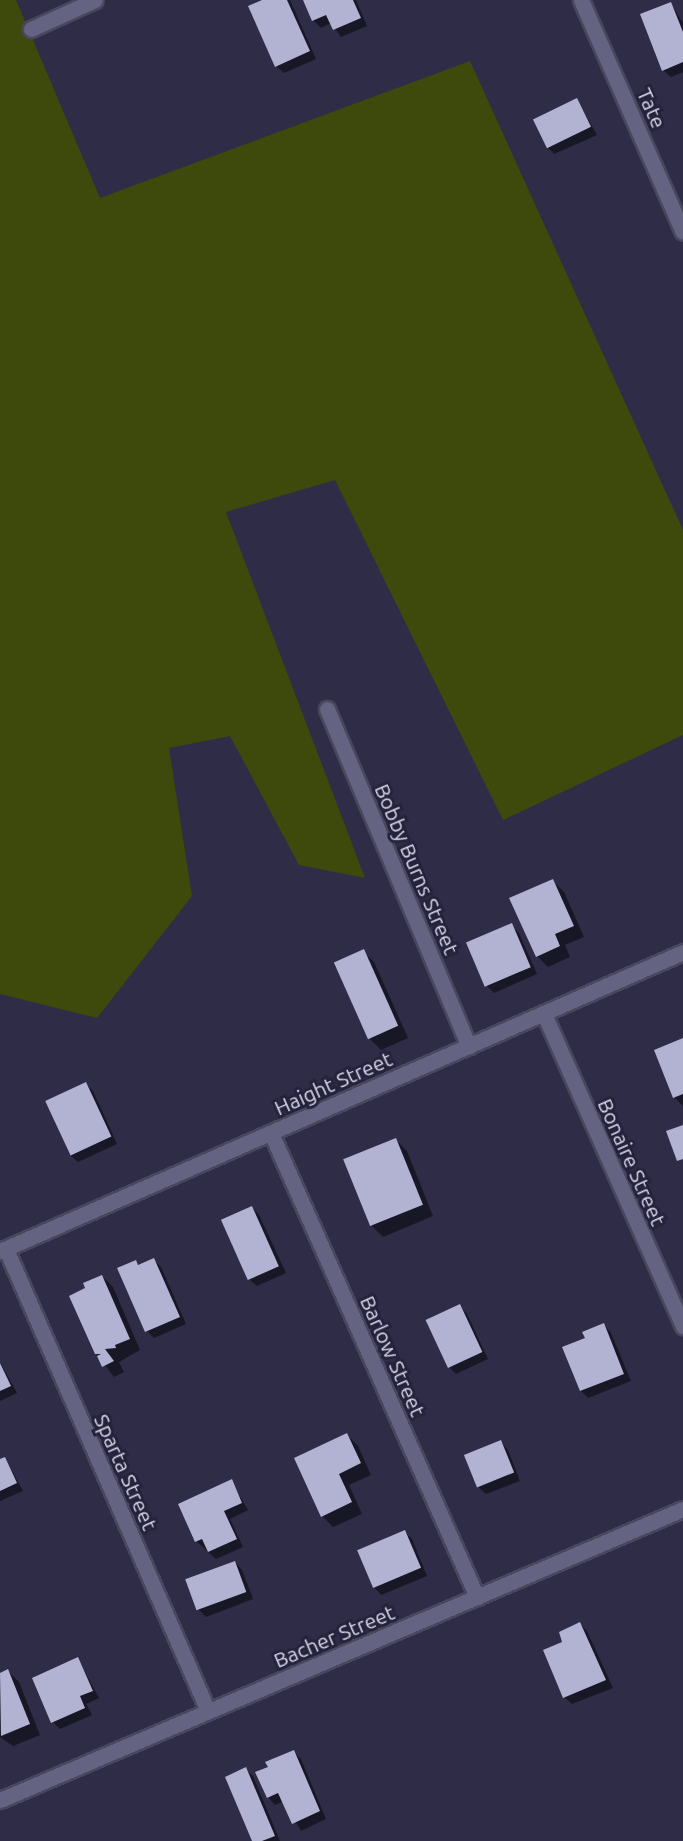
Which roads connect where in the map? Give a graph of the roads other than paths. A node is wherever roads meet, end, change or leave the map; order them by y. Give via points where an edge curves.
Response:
1 (95, 0) edge
2 (581, 0) edge
3 (31, 29) dead end
4 (683, 232) edge
5 (327, 709) dead end
6 (683, 952) edge
7 (543, 1014) junction
8 (469, 1046) junction
9 (271, 1133) junction
10 (3, 1250) edge
11 (683, 1326) edge
12 (683, 1509) edge
13 (477, 1597) junction
14 (208, 1711) junction
15 (0, 1800) edge

1 - 3 street
2 - 4 street, Tate
5 - 8 street, Bobby Burns Street
6 - 7 street, Haight Street
7 - 8 street, Haight Street
7 - 11 street, Bonaire Street
8 - 9 street, Haight Street
9 - 10 street, Haight Street
9 - 13 street, Barlow Street
10 - 14 street, Sparta Street
12 - 13 street, Bacher Street
13 - 14 street, Bacher Street
14 - 15 street, Bacher Street

